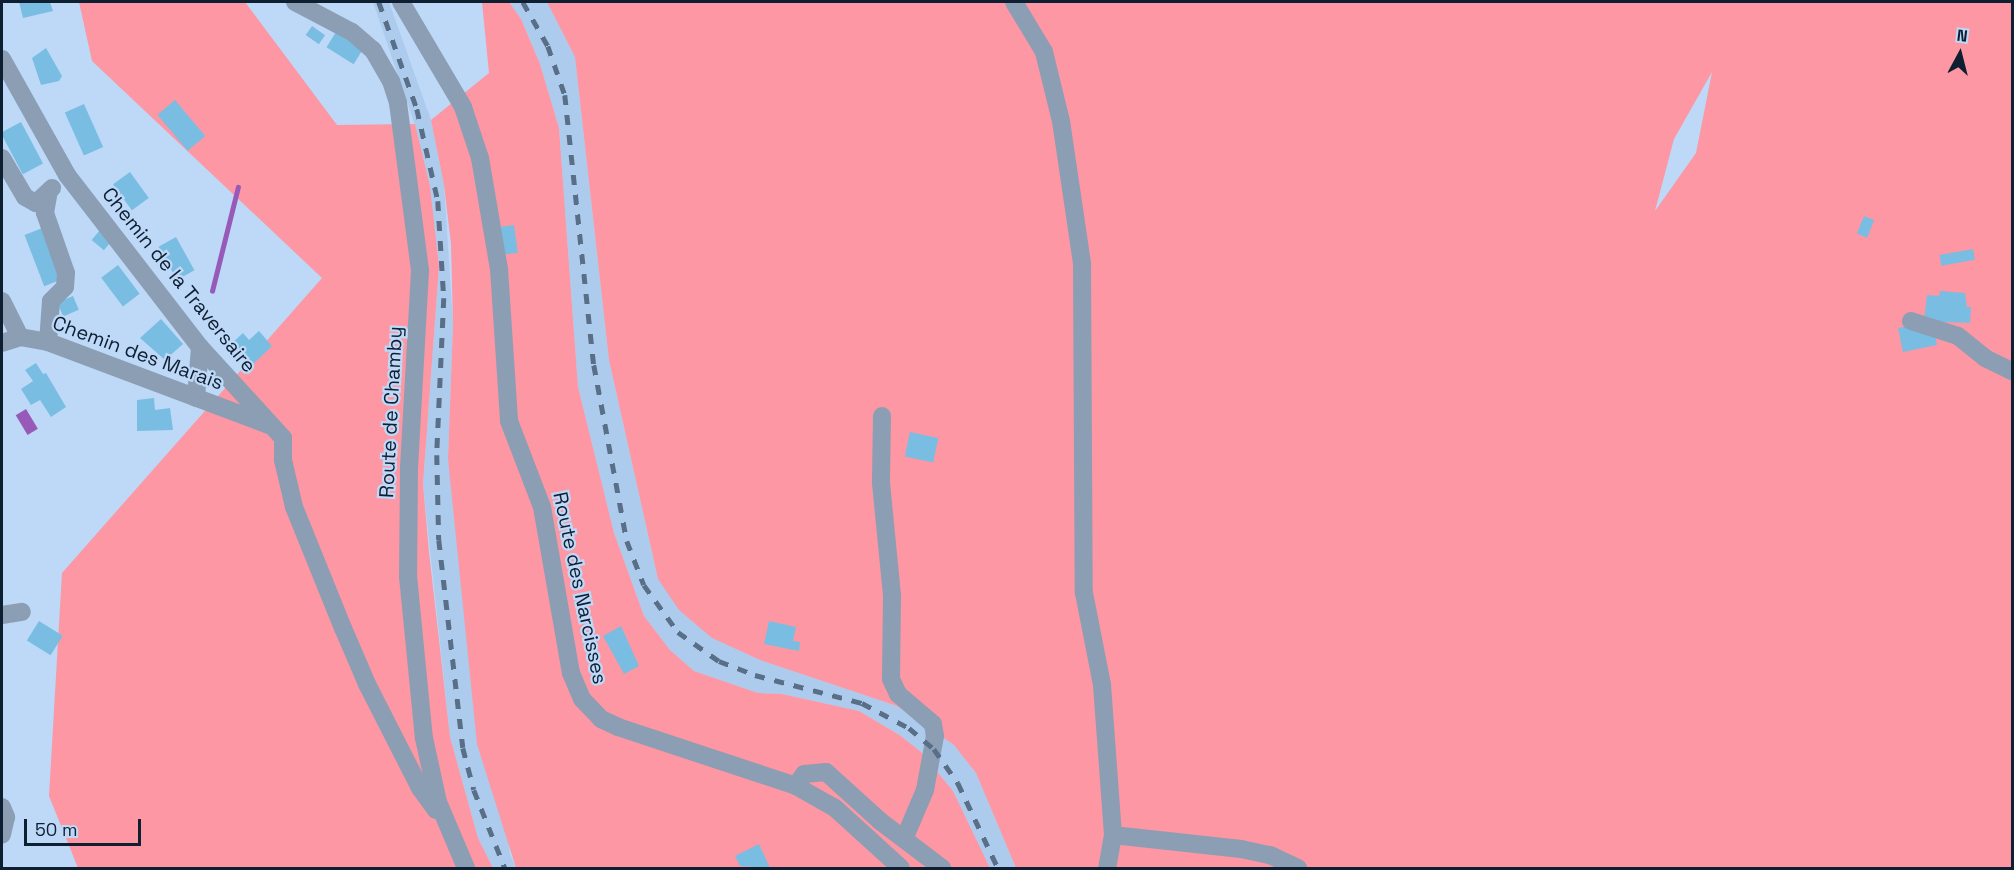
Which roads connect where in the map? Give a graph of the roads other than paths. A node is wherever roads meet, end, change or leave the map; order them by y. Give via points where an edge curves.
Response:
1 (295, 2) edge
2 (401, 2) edge
3 (1014, 2) edge
4 (2, 59) edge
5 (2, 158) edge
6 (67, 175) junction
7 (49, 191) junction
8 (2, 301) edge
9 (1911, 321) dead end
10 (20, 337) junction
11 (48, 342) junction
12 (2, 343) edge
13 (200, 347) junction
14 (2013, 371) edge
15 (196, 398) junction
16 (882, 416) dead end
17 (274, 427) junction
18 (22, 612) dead end
19 (2, 615) edge
20 (796, 786) junction
21 (2, 807) edge
22 (445, 822) junction
23 (2, 835) edge
24 (1113, 835) junction
25 (905, 837) junction
26 (466, 868) edge
27 (901, 868) edge
28 (942, 868) edge
29 (1107, 868) edge
30 (1298, 868) edge

1 - 22 street, Route de Chamby via 352,32 372,50 391,81 398,103 420,271 409,468 408,576 424,738
2 - 20 street, Route des Narcisses via 459,100 480,158 499,269 509,421 542,507 570,665 582,699 601,719 618,727
3 - 24 street via 1044,52 1061,121 1082,264 1084,593 1102,686
4 - 6 street, Chemin de la Traversaire
5 - 7 street via 25,197 36,202
6 - 7 street
6 - 13 street, Chemin de la Traversaire
7 - 11 street via 45,213 66,273 65,287 51,301
8 - 10 street
9 - 14 street via 1958,336 1985,358
10 - 11 street, Chemin des Marais
10 - 12 street, Chemin des Marais
11 - 15 street, Chemin des Marais
13 - 15 street
13 - 17 street, Chemin de la Traversaire
15 - 17 street, Chemin des Marais
16 - 25 street via 881,483 891,576 891,679 898,694 933,724 935,736 925,790
17 - 22 street, Chemin de la Traversaire via 283,438 283,459 294,507 363,674 420,788
18 - 19 street
20 - 25 street via 804,774 826,772
20 - 27 street, Route des Narcisses via 835,808
21 - 23 street via 6,817
22 - 26 street, Route de Chamby
24 - 29 street
24 - 30 street via 1241,849 1270,855
25 - 28 street

